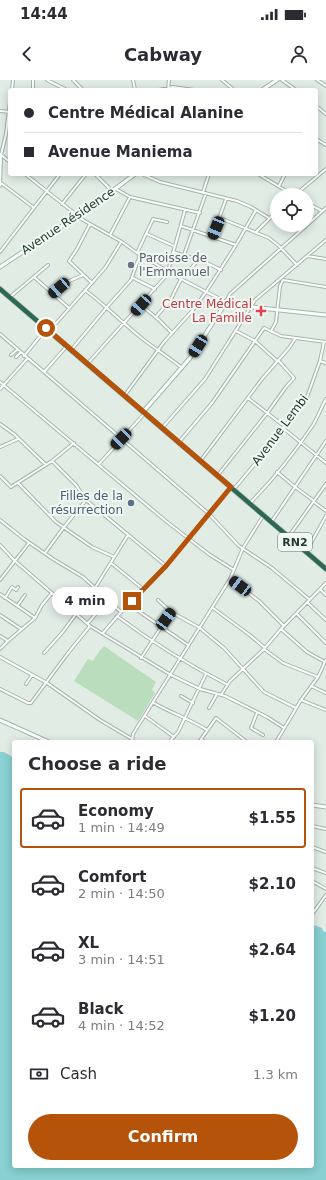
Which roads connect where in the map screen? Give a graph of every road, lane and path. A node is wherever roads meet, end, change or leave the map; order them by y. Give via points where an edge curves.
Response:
1 (47, 80) edge
2 (73, 80) edge
3 (224, 80) edge
4 (277, 80) edge
5 (282, 80) edge
6 (317, 80) edge
7 (326, 86) edge
8 (63, 88) edge
9 (81, 88) edge
10 (174, 88) edge
11 (185, 88) edge
12 (232, 88) edge
13 (265, 88) edge
14 (293, 88) edge
15 (318, 108) edge
16 (326, 114) edge
17 (8, 119) edge
18 (6, 134) joint
19 (1, 154) edge
20 (326, 169) edge
21 (27, 176) edge
22 (58, 176) edge
23 (84, 176) edge
24 (97, 176) edge
25 (132, 176) edge
26 (146, 176) edge
27 (208, 176) edge
28 (262, 176) edge
29 (284, 176) edge
30 (317, 176) edge
31 (318, 176) edge
32 (0, 183) edge
33 (0, 186) edge
34 (279, 186) junction
35 (282, 188) edge
36 (303, 188) edge
37 (116, 189) junction
38 (46, 191) junction
39 (112, 191) junction
40 (203, 192) junction
41 (206, 193) junction
42 (130, 197) junction
43 (226, 199) junction
44 (62, 204) junction
45 (314, 207) edge
46 (33, 208) junction
47 (326, 208) edge
48 (185, 210) junction
49 (256, 210) junction
50 (322, 212) junction
51 (200, 213) junction
52 (77, 216) junction
53 (220, 218) junction
54 (269, 218) joint
55 (167, 222) dead end
56 (90, 224) junction
57 (181, 226) junction
58 (245, 229) junction
59 (193, 230) junction
60 (256, 232) junction
61 (147, 234) junction
62 (110, 235) junction
63 (212, 238) junction
64 (326, 240) edge
65 (122, 242) junction
66 (174, 246) junction
67 (236, 246) junction
68 (1, 247) edge
69 (282, 249) junction
70 (0, 252) edge
71 (137, 252) junction
72 (173, 252) junction
73 (140, 254) junction
74 (184, 255) junction
75 (307, 256) junction
76 (326, 259) edge
77 (198, 260) junction
78 (48, 265) dead end
79 (297, 265) junction
80 (0, 267) edge
81 (221, 270) junction
82 (168, 271) junction
83 (189, 271) dead end
84 (83, 275) junction
85 (34, 277) junction
86 (132, 278) junction
87 (181, 280) junction
88 (281, 280) junction
89 (92, 283) junction
90 (326, 288) edge
91 (0, 289) edge
92 (155, 289) junction
93 (85, 290) junction
94 (206, 292) junction
95 (52, 294) junction
96 (10, 297) junction
97 (226, 302) junction
98 (141, 305) junction
99 (107, 307) junction
100 (250, 307) junction
101 (69, 308) junction
102 (278, 310) junction
103 (326, 315) edge
104 (156, 316) junction
105 (125, 322) junction
106 (48, 330) junction
107 (236, 331) junction
108 (271, 331) junction
109 (172, 333) junction
110 (0, 334) edge
111 (294, 339) junction
112 (255, 341) junction
113 (325, 342) edge
114 (66, 346) junction
115 (17, 350) junction
116 (71, 350) junction
117 (158, 350) junction
118 (20, 353) junction
119 (11, 355) dead end
120 (24, 356) junction
121 (16, 357) dead end
122 (28, 359) junction
123 (278, 360) junction
124 (320, 361) junction
125 (326, 363) edge
126 (87, 364) junction
127 (182, 368) junction
128 (44, 372) junction
129 (0, 382) edge
130 (4, 385) junction
131 (0, 389) edge
132 (124, 396) junction
133 (248, 398) junction
134 (326, 400) edge
135 (144, 412) junction
136 (268, 412) junction
137 (0, 424) edge
138 (284, 427) junction
139 (162, 428) junction
140 (18, 439) junction
141 (121, 439) junction
142 (326, 441) edge
143 (178, 442) junction
144 (300, 442) junction
145 (74, 443) junction
146 (0, 447) edge
147 (317, 455) junction
148 (52, 461) junction
149 (200, 461) junction
150 (326, 463) edge
151 (99, 464) junction
152 (46, 465) junction
153 (277, 472) junction
154 (0, 476) edge
155 (218, 476) junction
156 (18, 483) junction
157 (326, 484) edge
158 (295, 487) junction
159 (232, 488) junction
160 (86, 500) junction
161 (314, 501) junction
162 (250, 503) junction
163 (326, 511) edge
164 (209, 514) junction
165 (263, 515) junction
166 (326, 516) edge
167 (0, 520) edge
168 (272, 522) junction
169 (64, 527) junction
170 (128, 535) junction
171 (288, 536) junction
172 (189, 539) junction
173 (30, 543) junction
174 (0, 545) edge
175 (243, 548) junction
176 (306, 552) junction
177 (45, 553) junction
178 (114, 558) junction
179 (15, 561) junction
180 (111, 563) junction
181 (166, 566) junction
182 (326, 569) edge
183 (234, 570) junction
184 (230, 579) junction
185 (0, 580) edge
186 (326, 583) edge
187 (18, 587) dead end
188 (96, 589) junction
189 (320, 589) junction
190 (143, 590) junction
191 (52, 593) junction
192 (0, 594) edge
193 (25, 595) dead end
194 (326, 595) edge
195 (5, 598) junction
196 (108, 600) junction
197 (158, 600) dead end
198 (308, 601) junction
199 (128, 604) junction
200 (17, 606) junction
201 (213, 608) junction
202 (72, 611) junction
203 (121, 612) junction
204 (171, 612) junction
205 (76, 614) junction
206 (296, 614) junction
207 (0, 615) edge
208 (117, 616) junction
209 (35, 618) junction
210 (326, 620) edge
211 (89, 625) junction
212 (161, 625) junction
213 (284, 626) junction
214 (200, 628) junction
215 (21, 629) junction
216 (281, 629) junction
217 (103, 634) junction
218 (0, 636) edge
219 (8, 641) junction
220 (151, 641) junction
221 (326, 643) edge
222 (188, 645) junction
223 (265, 648) junction
224 (0, 649) edge
225 (44, 653) dead end
226 (0, 657) edge
227 (141, 658) junction
228 (180, 659) junction
229 (325, 661) edge
230 (242, 669) junction
231 (206, 674) junction
232 (32, 675) junction
233 (171, 675) junction
234 (318, 677) junction
235 (47, 683) junction
236 (26, 684) dead end
237 (227, 685) junction
238 (311, 686) junction
239 (0, 689) edge
240 (200, 689) junction
241 (326, 693) edge
242 (217, 694) junction
243 (221, 695) junction
244 (181, 696) dead end
245 (301, 700) junction
246 (154, 702) junction
247 (193, 703) junction
248 (209, 708) dead end
249 (296, 708) junction
250 (326, 710) edge
251 (257, 713) junction
252 (145, 716) junction
253 (186, 718) junction
254 (0, 720) edge
255 (284, 728) junction
256 (207, 730) junction
257 (263, 735) dead end
258 (174, 737) junction
259 (45, 740) edge
260 (132, 740) edge
261 (171, 740) edge
262 (201, 740) edge
263 (244, 740) edge
264 (277, 740) edge
265 (314, 805) edge
266 (326, 807) edge
267 (314, 826) edge
268 (326, 829) edge
269 (314, 848) edge
270 (326, 852) edge
271 (314, 869) edge
272 (326, 873) edge
273 (314, 882) edge
274 (326, 889) edge
275 (326, 895) edge
276 (314, 912) edge

1 - 8 street
2 - 9 street
3 - 12 street
4 - 13 main road
5 - 14 street
6 - 7 street
10 - 11 street
15 - 16 street
17 - 18 street
18 - 19 street
19 - 32 street
20 - 31 street
21 - 38 street
22 - 38 street
23 - 44 street
24 - 39 street
25 - 37 main road, Avenue Résidence
26 - 40 street via 160,182
27 - 40 street
28 - 34 street
29 - 34 street
30 - 36 street
32 - 33 street
32 - 46 street
34 - 35 street
37 - 39 main road, Avenue Résidence
37 - 42 street
38 - 44 street
38 - 46 street
39 - 52 main road, Avenue Résidence
40 - 41 street
41 - 43 street
41 - 51 street
42 - 48 street
42 - 62 street
43 - 49 street
43 - 53 street
44 - 52 street
45 - 50 street
46 - 68 street
47 - 50 street
48 - 51 street
48 - 57 street
49 - 54 street
49 - 58 street
50 - 69 street
51 - 59 street
52 - 56 street
52 - 80 main road, Avenue Résidence
53 - 58 street
53 - 63 street
54 - 60 street
55 - 61 street via 154,218
56 - 62 street
56 - 84 street via 69,261
57 - 59 street
57 - 66 street
58 - 60 street
58 - 67 street
59 - 63 street
59 - 74 street
60 - 69 street via 269,238
61 - 66 street
61 - 71 street
62 - 65 street
63 - 67 street
64 - 75 street
65 - 71 street
65 - 89 street
66 - 72 street
67 - 81 street
68 - 70 street
69 - 79 street
69 - 97 street via 230,294
71 - 73 street
72 - 74 street
72 - 82 street
73 - 82 street
73 - 86 street
74 - 77 street
75 - 76 street
75 - 79 street
77 - 81 street
77 - 83 street
78 - 85 street
79 - 88 street
81 - 94 street
82 - 87 street
82 - 92 street
84 - 89 street
84 - 95 street via 67,282
85 - 95 street
85 - 96 street
86 - 92 street
86 - 99 street
87 - 94 street
87 - 104 street via 171,299
88 - 90 street
88 - 100 street via 258,297
88 - 102 street
89 - 93 street
91 - 96 highway, RN2
92 - 98 street
93 - 99 street
93 - 101 street
94 - 97 street
94 - 109 street
95 - 101 street
96 - 106 highway, RN2
97 - 100 main road
97 - 127 main road
98 - 104 street
98 - 105 street
99 - 105 street
99 - 116 street
100 - 102 main road
100 - 107 street
101 - 106 street
102 - 103 main road
102 - 108 street
104 - 109 street
105 - 117 street
105 - 126 street
106 - 114 highway, RN2
106 - 120 street
107 - 112 street
107 - 139 street via 205,379
108 - 111 street
108 - 112 street via 264,328
109 - 117 street
110 - 115 street
111 - 113 street
111 - 123 street
112 - 123 street
112 - 143 street via 212,403
113 - 124 street, Avenue Lembi
114 - 116 highway, RN2
114 - 128 street
115 - 118 street
115 - 119 street
116 - 126 highway, RN2
117 - 127 street
117 - 132 street
118 - 120 street
118 - 121 street
120 - 122 street
122 - 128 street
122 - 130 street
123 - 133 street
123 - 136 street via 294,378
124 - 125 street
124 - 138 street, Avenue Lembi via 306,397
126 - 132 highway, RN2
127 - 135 main road via 161,389
128 - 141 street
129 - 130 street
130 - 131 street
130 - 145 street
132 - 135 highway, RN2
133 - 136 street
133 - 149 street
134 - 144 street via 314,424
135 - 139 highway, RN2
135 - 141 street
136 - 138 street
136 - 155 street
137 - 140 street
138 - 144 street
138 - 159 street, Avenue Lembi via 259,460
139 - 143 highway, RN2
140 - 146 street
140 - 152 street
141 - 151 street
141 - 164 street
142 - 147 street
143 - 149 highway, RN2
144 - 147 street
144 - 153 street
145 - 148 street
145 - 151 street
147 - 150 street
147 - 158 street
148 - 152 street
148 - 160 street via 76,485
149 - 155 highway, RN2
151 - 172 street
152 - 156 street
153 - 158 street
153 - 162 street
154 - 156 street via 11,488
155 - 159 highway, RN2
156 - 169 street
157 - 161 street
158 - 161 street
158 - 168 street
159 - 162 highway, RN2
159 - 164 street, Avenue Lembi
160 - 169 street
160 - 170 street
161 - 163 street
161 - 171 street
162 - 165 highway, RN2
164 - 172 street, Avenue Lembi
164 - 175 street
165 - 168 highway, RN2
165 - 175 street
166 - 176 street
167 - 173 street
168 - 171 highway, RN2
169 - 177 street
169 - 178 street via 92,547
170 - 178 street
170 - 181 street
171 - 176 highway, RN2
172 - 181 street, Avenue Lembi
172 - 183 street
173 - 177 street
173 - 179 street
174 - 179 street
175 - 183 street
175 - 198 street via 272,568
176 - 182 highway, RN2
177 - 188 street via 78,573
178 - 180 street
179 - 185 street
179 - 191 street
180 - 188 street
180 - 190 street
181 - 190 street, Avenue Lembi
183 - 184 street
184 - 201 street
184 - 213 street via 259,601
186 - 189 street
187 - 195 street via 16,590 12,587
188 - 196 street
188 - 202 street
189 - 194 street
189 - 198 street
190 - 199 street, Avenue Lembi
191 - 202 street
191 - 209 street
192 - 195 street
193 - 200 street
195 - 200 street
196 - 203 street
196 - 211 street
197 - 204 street
198 - 206 street
198 - 210 street
199 - 203 street, Avenue Lembi
199 - 212 street
200 - 209 street
201 - 214 street
201 - 223 street
202 - 205 street
203 - 208 street, Avenue Lembi
204 - 212 street
204 - 214 street
205 - 211 street
205 - 225 street
206 - 213 street
206 - 221 street
207 - 215 street
208 - 217 street, Avenue Lembi
208 - 220 street
209 - 215 street
211 - 217 street
211 - 235 street
212 - 220 street
212 - 222 street
213 - 216 street
214 - 222 street
214 - 230 street via 224,648
215 - 219 street
216 - 223 street
216 - 229 street via 307,652
217 - 227 street
218 - 219 street
219 - 224 street
220 - 227 street
220 - 228 street
222 - 228 street
223 - 230 street
223 - 234 street via 283,663
226 - 232 street
227 - 233 street
228 - 231 street
228 - 233 street
229 - 234 street
230 - 237 street
230 - 249 street via 264,692
231 - 237 street
231 - 240 street
232 - 235 street
232 - 236 street
233 - 240 street
233 - 246 street
234 - 238 street
235 - 239 street via 32,703
235 - 260 street
237 - 243 street
238 - 241 street
238 - 245 street
240 - 242 street
240 - 247 street
242 - 243 street
242 - 248 street
243 - 251 street
244 - 247 street
245 - 249 street
245 - 250 street
246 - 252 street
246 - 253 street
247 - 253 street
249 - 255 street
251 - 255 street
251 - 257 street via 251,728
252 - 258 street
252 - 260 street
253 - 256 street
253 - 258 street
254 - 259 main road
255 - 264 street
256 - 262 street
256 - 263 street via 217,718
258 - 261 street
265 - 266 main road
267 - 268 street
269 - 270 street
271 - 272 street
273 - 274 street
275 - 276 street

